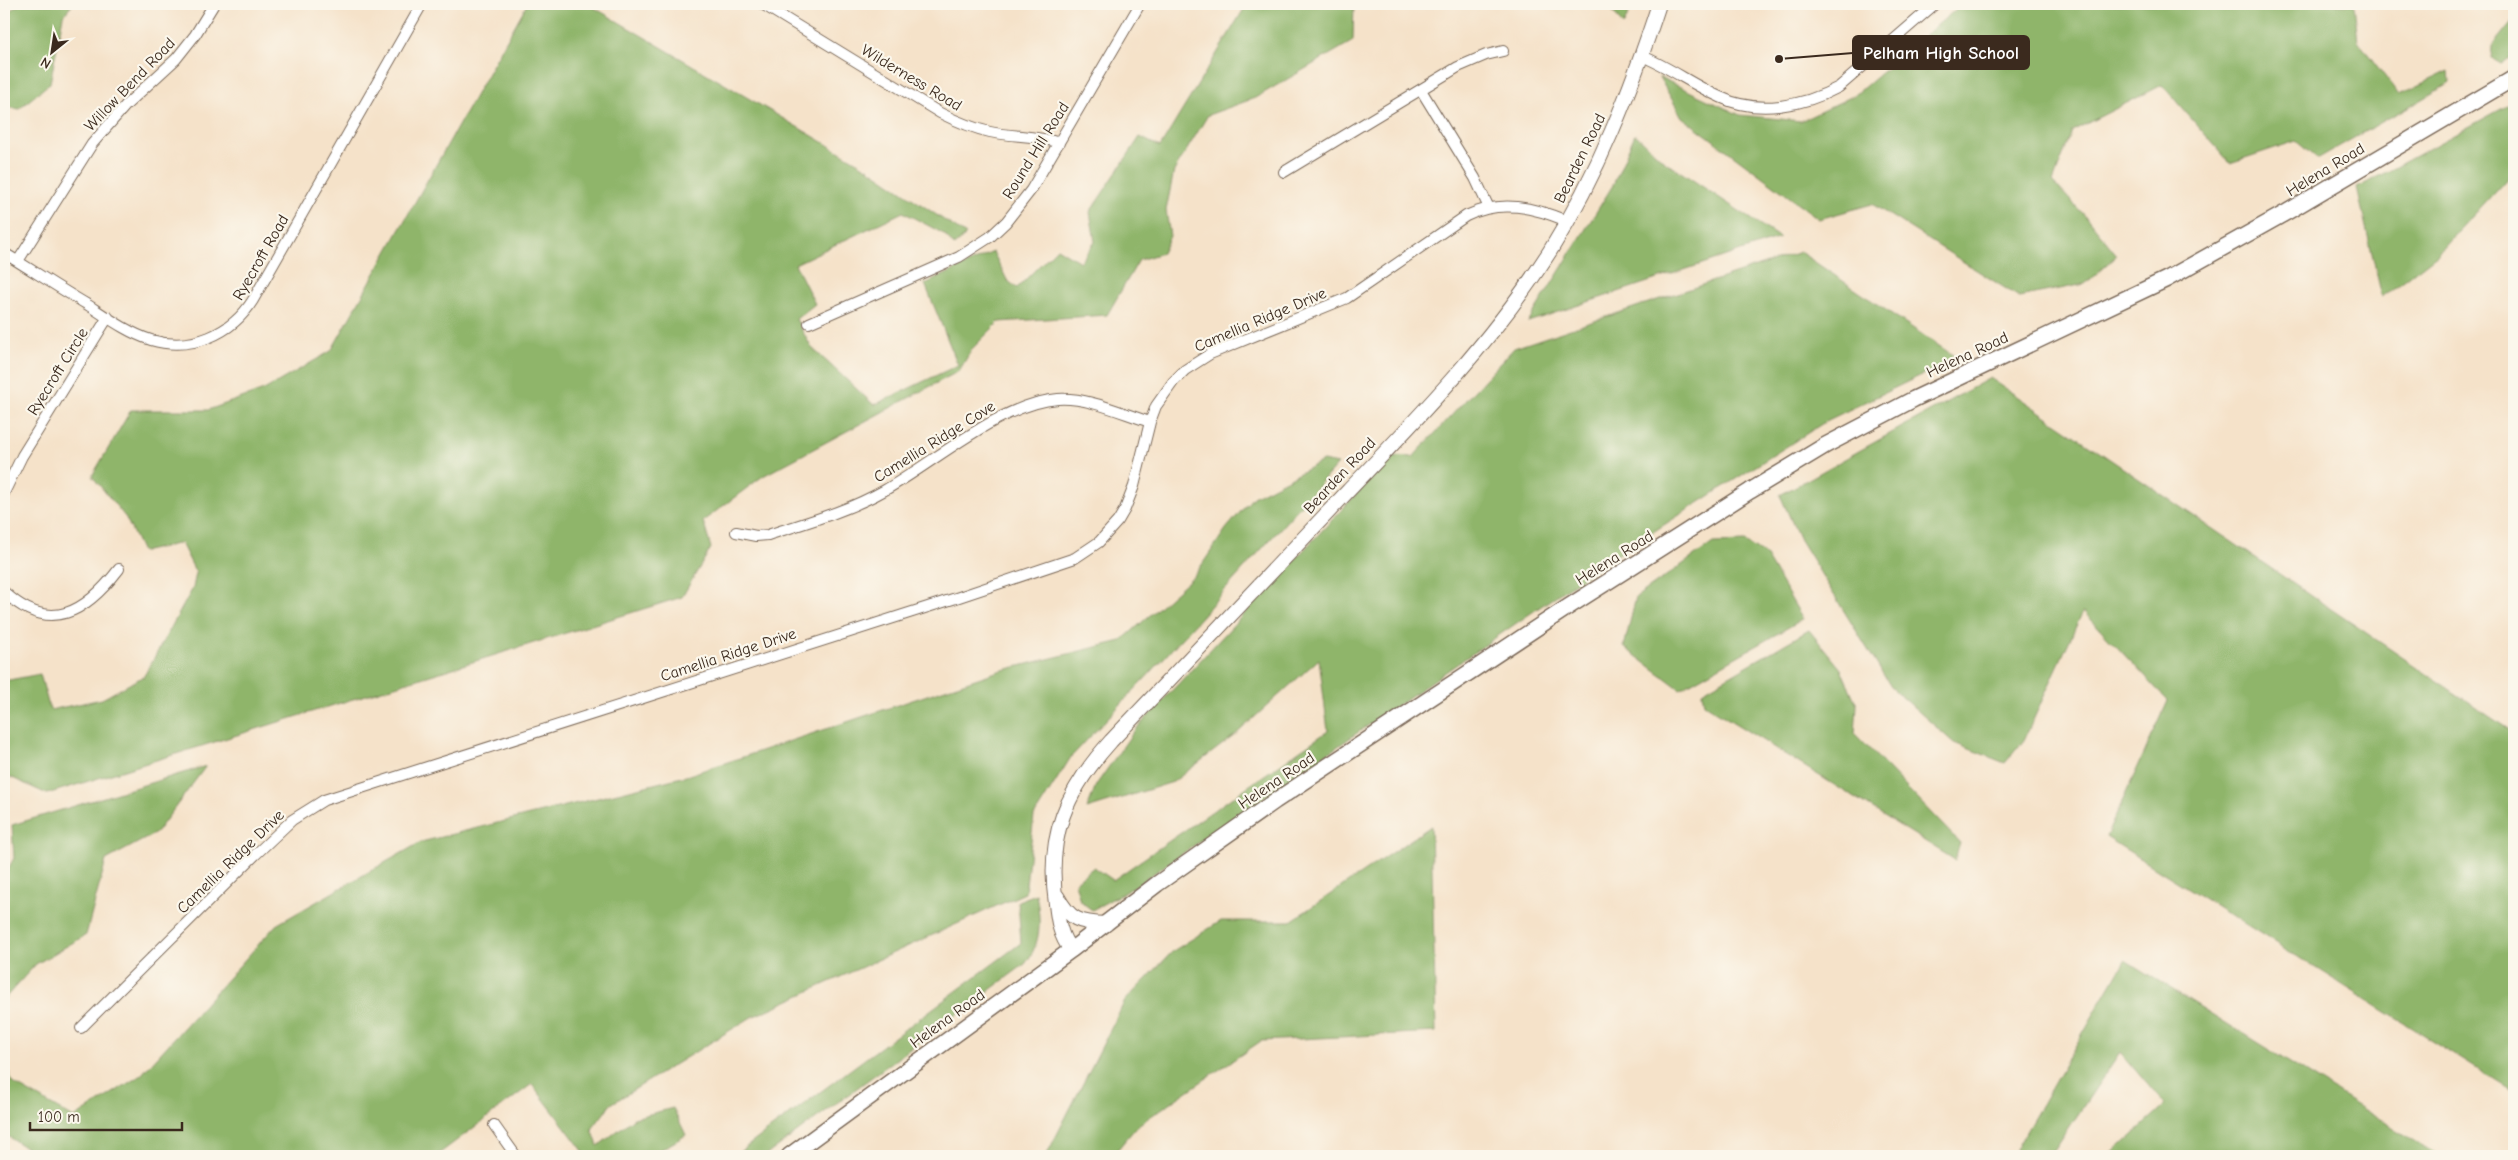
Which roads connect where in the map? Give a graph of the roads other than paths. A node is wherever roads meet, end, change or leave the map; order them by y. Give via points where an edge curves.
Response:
1 (214, 4) edge
2 (422, 4) edge
3 (762, 4) edge
4 (1140, 4) edge
5 (1659, 4) edge
6 (1934, 4) edge
7 (1503, 51) dead end
8 (1642, 56) junction
9 (2514, 78) edge
10 (1420, 90) junction
11 (1059, 143) junction
12 (1284, 172) dead end
13 (1489, 208) junction
14 (1567, 221) junction
15 (4, 253) edge
16 (18, 262) junction
17 (108, 318) junction
18 (809, 323) dead end
19 (1150, 422) junction
20 (4, 492) edge
21 (736, 532) dead end
22 (119, 569) dead end
23 (4, 592) edge
24 (1054, 891) junction
25 (1106, 924) junction
26 (1071, 950) junction
27 (81, 1028) dead end
28 (494, 1125) dead end
29 (516, 1156) edge
30 (789, 1156) edge

1 - 16 street, Willow Bend Road via 176,59 126,105 92,144
2 - 17 street, Ryecroft Road via 253,300 239,319 212,336 180,344 142,336
3 - 11 street, Wilderness Road via 948,117 992,133 1045,138
4 - 11 street, Round Hill Road
5 - 8 street, Bearden Road
6 - 8 street via 1844,83 1824,95 1796,103 1775,106 1739,104
7 - 10 street via 1458,66
8 - 14 street, Bearden Road via 1613,130
9 - 25 main road, Helena Road via 2167,279 1938,386 1787,468 1376,733 1192,858
10 - 12 street
10 - 13 street via 1475,178
11 - 18 street, Round Hill Road via 1020,206 990,237 959,257
13 - 14 street, Camellia Ridge Drive via 1522,206
13 - 19 street, Camellia Ridge Drive via 1466,216 1348,298 1198,360 1173,382 1156,406
14 - 24 street, Bearden Road via 1511,306 1443,390 1090,765 1071,794 1059,823 1052,862
15 - 16 street, Ryecroft Road
16 - 17 street, Ryecroft Road
17 - 20 street, Ryecroft Circle via 22,456
19 - 21 street, Camellia Ridge Cove via 1072,400 1045,400 1000,418 903,480 846,509 768,535
19 - 27 street, Camellia Ridge Drive via 1125,509 1108,533 1088,550 1061,564 324,800 292,820 261,849
22 - 23 street via 90,602 60,615 37,614
24 - 25 street via 1077,921
24 - 26 street, Bearden Road via 1061,934
25 - 26 main road, Helena Road
26 - 30 main road, Helena Road
28 - 29 street

